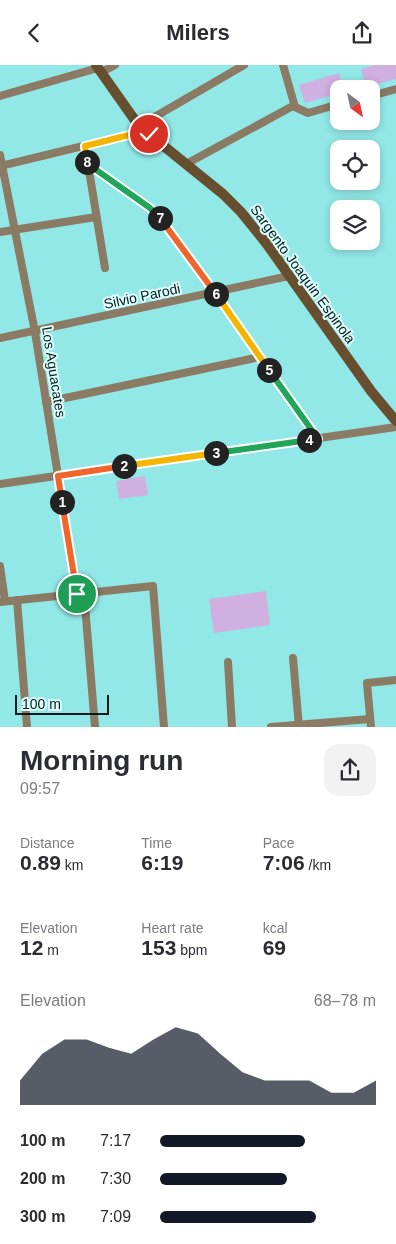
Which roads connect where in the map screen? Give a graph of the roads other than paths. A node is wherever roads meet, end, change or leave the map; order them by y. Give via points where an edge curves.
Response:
1 (115, 65) edge
2 (244, 65) edge
3 (283, 65) edge
4 (99, 68) edge
5 (396, 89) edge
6 (380, 93) edge
7 (0, 96) edge
8 (296, 107) junction
9 (330, 107) edge
10 (142, 128) junction
11 (85, 146) junction
12 (0, 155) edge
13 (88, 164) junction
14 (186, 164) junction
15 (1, 165) edge
16 (96, 217) junction
17 (15, 230) junction
18 (0, 232) edge
19 (105, 268) dead end
20 (290, 276) junction
21 (215, 292) junction
22 (35, 332) junction
23 (0, 338) edge
24 (260, 357) junction
25 (46, 402) junction
26 (396, 421) edge
27 (396, 427) edge
28 (318, 439) junction
29 (58, 476) junction
30 (0, 484) edge
31 (0, 566) edge
32 (80, 593) junction
33 (17, 600) junction
34 (2, 601) edge
35 (293, 658) dead end
36 (228, 662) dead end
37 (396, 680) edge
38 (370, 723) edge
39 (299, 725) edge
40 (27, 727) edge
41 (95, 727) edge
42 (164, 727) edge
43 (232, 727) edge
44 (271, 727) edge

1 - 4 street
2 - 10 street
3 - 8 street
4 - 7 street
4 - 10 street, Sargento Joaquin Espinola
5 - 6 street
8 - 9 street via 308,113
8 - 14 street via 284,110
10 - 11 street
10 - 14 street, Sargento Joaquin Espinola
11 - 13 street
11 - 15 street
12 - 15 street, Los Aguacates
13 - 16 street
13 - 21 street via 158,216
14 - 20 street, Sargento Joaquin Espinola via 241,212
15 - 17 street, Los Aguacates
16 - 17 street
16 - 19 street
17 - 18 street
17 - 22 street, Los Aguacates
20 - 21 street, Silvio Parodi
20 - 26 street, Sargento Joaquin Espinola
21 - 22 street, Silvio Parodi
21 - 24 street
22 - 23 street, Silvio Parodi
22 - 25 street, Los Aguacates
24 - 25 street
24 - 28 street
25 - 29 street, Los Aguacates
27 - 28 street
28 - 29 street
29 - 30 street
29 - 32 street, Los Aguacates
31 - 34 street
32 - 33 street
32 - 41 street, Los Aguacates
32 - 42 street via 152,586
33 - 34 street
33 - 40 street
35 - 39 street
36 - 43 street
37 - 38 street via 367,683
38 - 39 street
39 - 44 street

